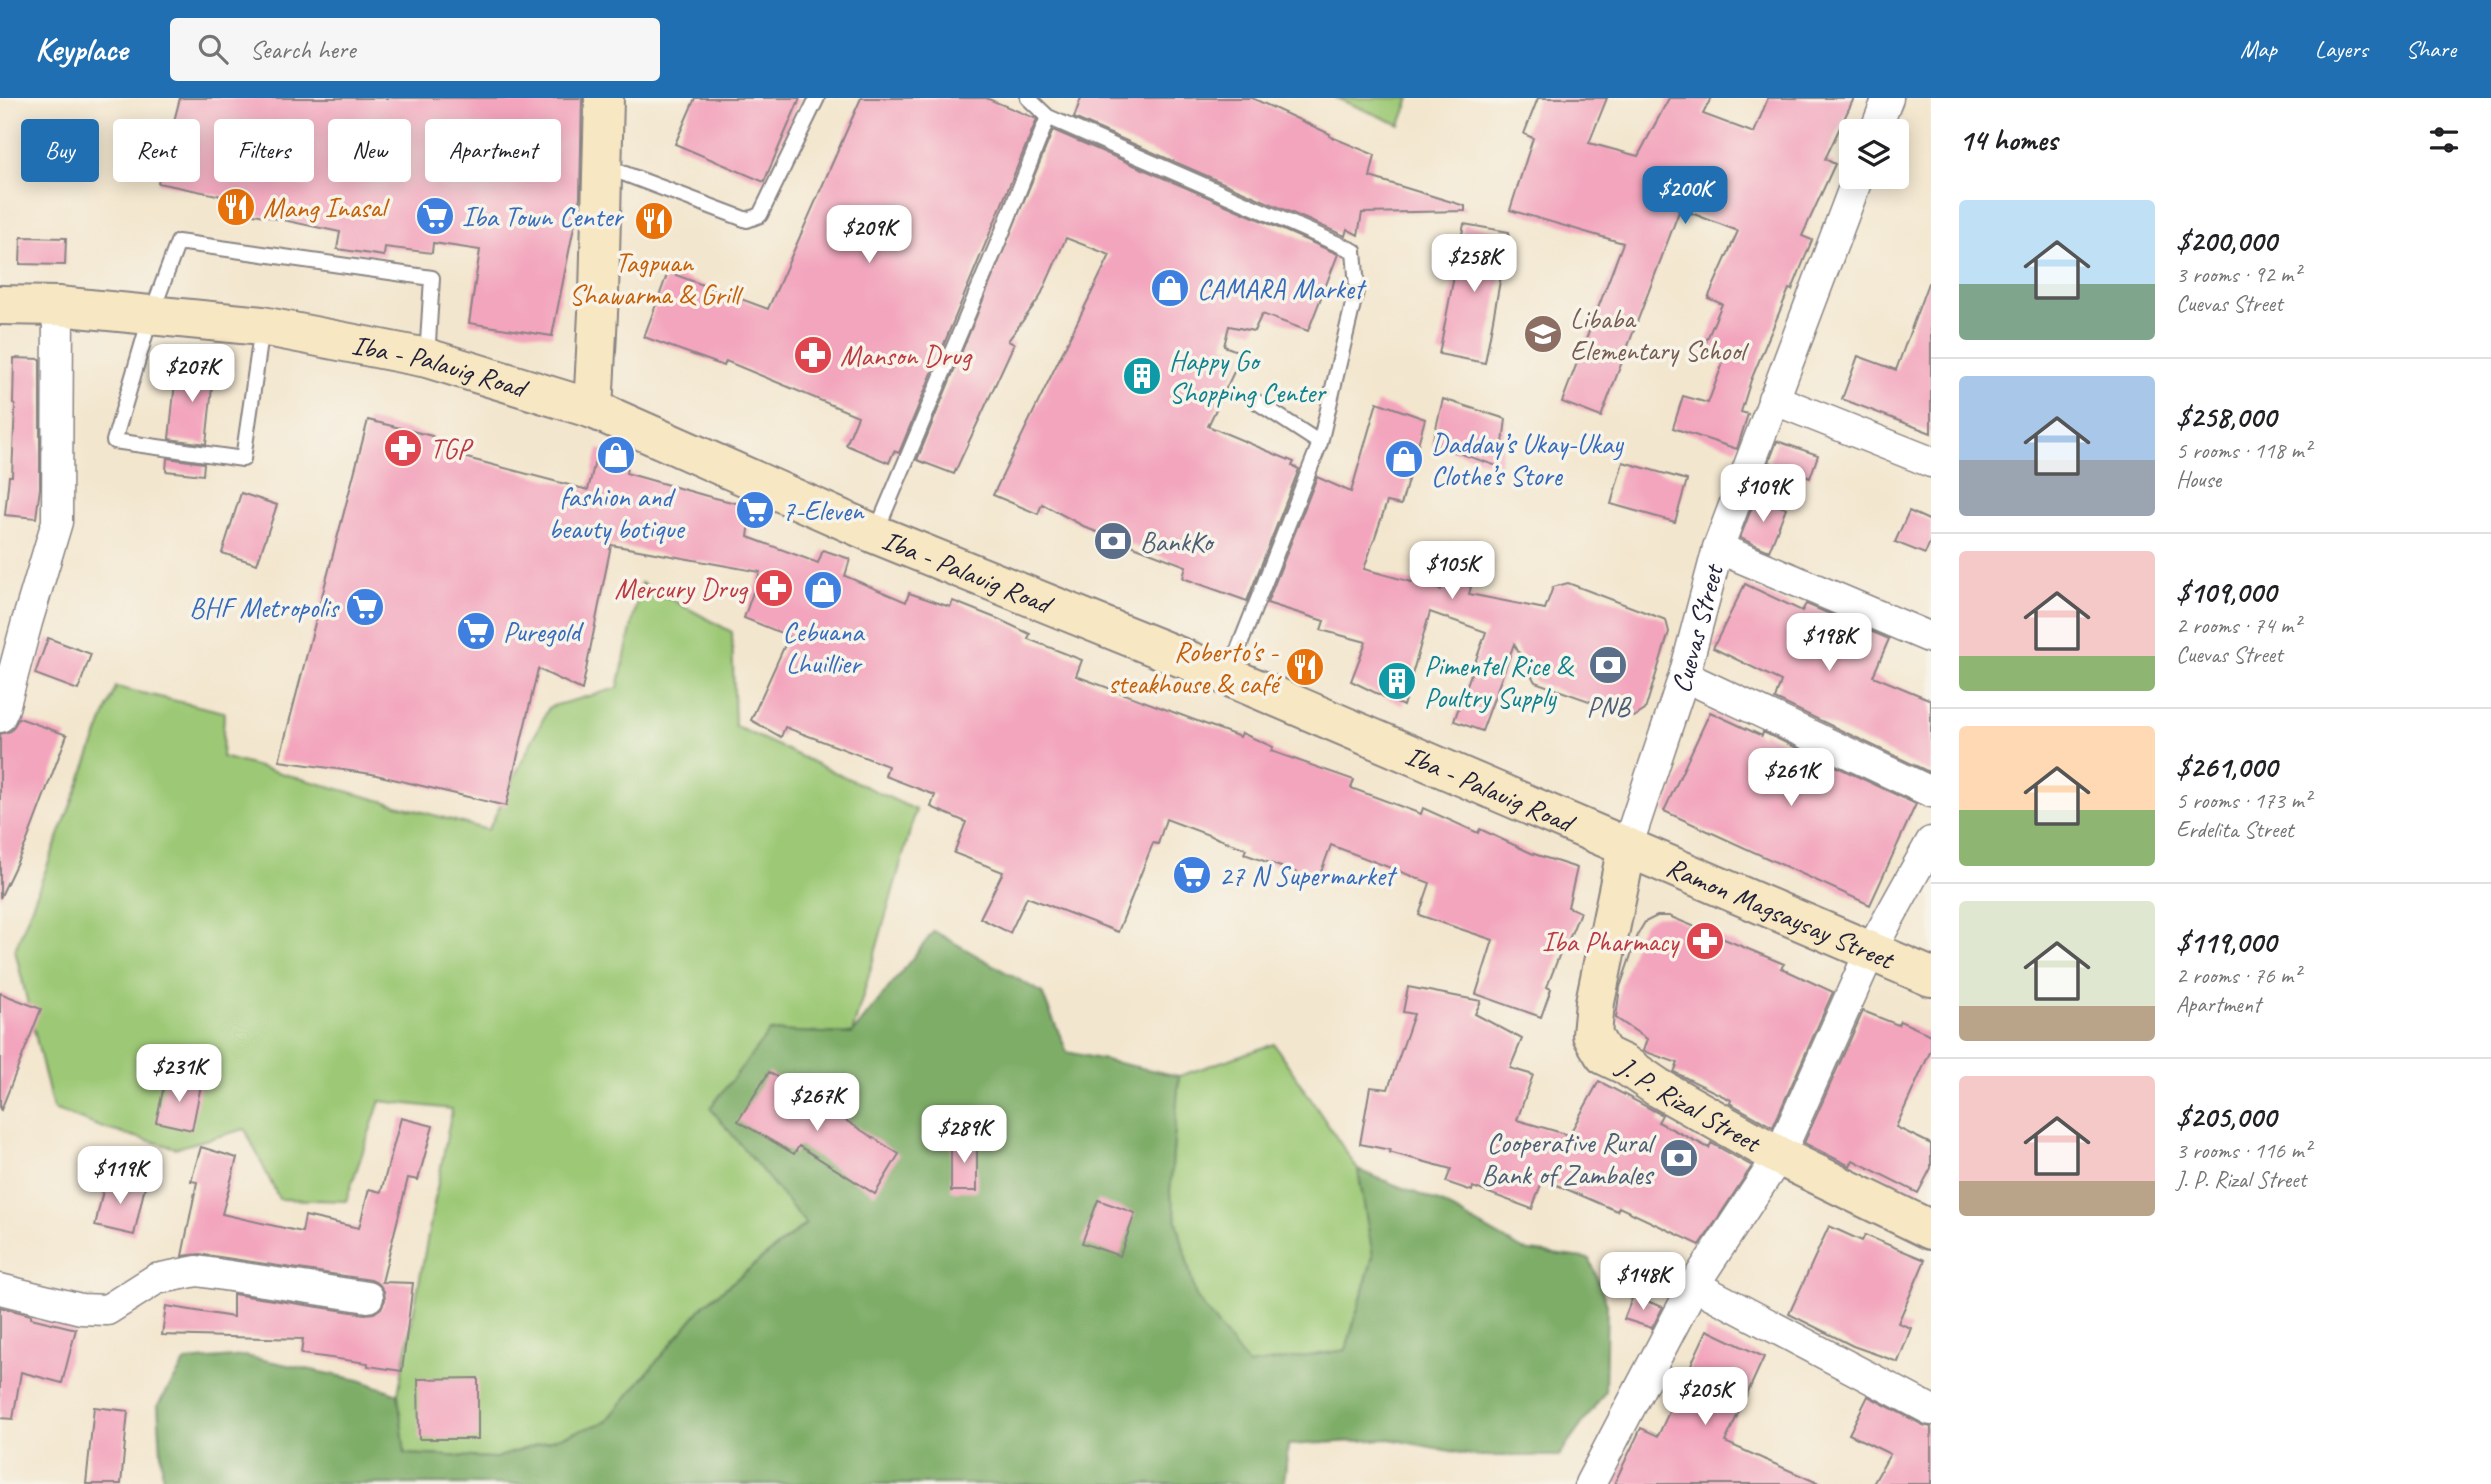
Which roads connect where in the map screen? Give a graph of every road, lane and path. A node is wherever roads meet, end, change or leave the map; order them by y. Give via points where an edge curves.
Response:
1 (604, 98) edge
2 (817, 98) edge
3 (1028, 98) edge
4 (1888, 98) edge
5 (1048, 117) junction
6 (1880, 119) edge
7 (603, 166) junction
8 (1853, 189) edge
9 (0, 305) edge
10 (58, 306) junction
11 (151, 314) junction
12 (262, 326) junction
13 (427, 358) junction
14 (1773, 399) junction
15 (1257, 402) dead end
16 (593, 408) junction
17 (1320, 443) junction
18 (1931, 462) edge
19 (875, 534) junction
20 (1718, 548) junction
21 (1931, 638) edge
22 (1227, 676) junction
23 (1684, 676) junction
24 (0, 717) edge
25 (1931, 792) edge
26 (1931, 842) edge
27 (1627, 847) junction
28 (1870, 952) junction
29 (1931, 977) edge
30 (1779, 1156) junction
31 (1931, 1230) edge
32 (1694, 1285) junction
33 (0, 1289) edge
34 (368, 1297) dead end
35 (1931, 1410) edge
36 (1590, 1484) edge

1 - 7 main road
2 - 7 lane via 760,215 747,220
3 - 5 lane
4 - 6 street
5 - 17 lane via 1354,251 1357,287
5 - 19 lane
7 - 16 main road
8 - 14 street, Cuevas Street
9 - 10 main road, Iba - Palauig Road
10 - 11 main road, Iba - Palauig Road
10 - 24 street via 57,523
11 - 12 main road, Iba - Palauig Road
11 - 12 lane via 114,441 243,459
11 - 13 lane via 178,242 432,278
12 - 13 main road, Iba - Palauig Road
13 - 16 main road, Iba - Palauig Road
14 - 18 street
14 - 20 street, Cuevas Street
15 - 17 lane
16 - 19 main road, Iba - Palauig Road
17 - 22 lane
19 - 22 main road, Iba - Palauig Road
20 - 21 street
20 - 23 street, Cuevas Street
22 - 27 main road, Iba - Palauig Road
23 - 25 street
23 - 27 street, Cuevas Street
26 - 28 street
27 - 28 main road, Ramon Magsaysay Street
27 - 30 main road, J. P. Rizal Street via 1592,1035 1604,1055
28 - 29 main road, Ramon Magsaysay Street
28 - 30 street
30 - 31 main road, J. P. Rizal Street
30 - 32 street
32 - 35 street
32 - 36 street
33 - 34 street via 81,1309 107,1310 156,1279 197,1271

